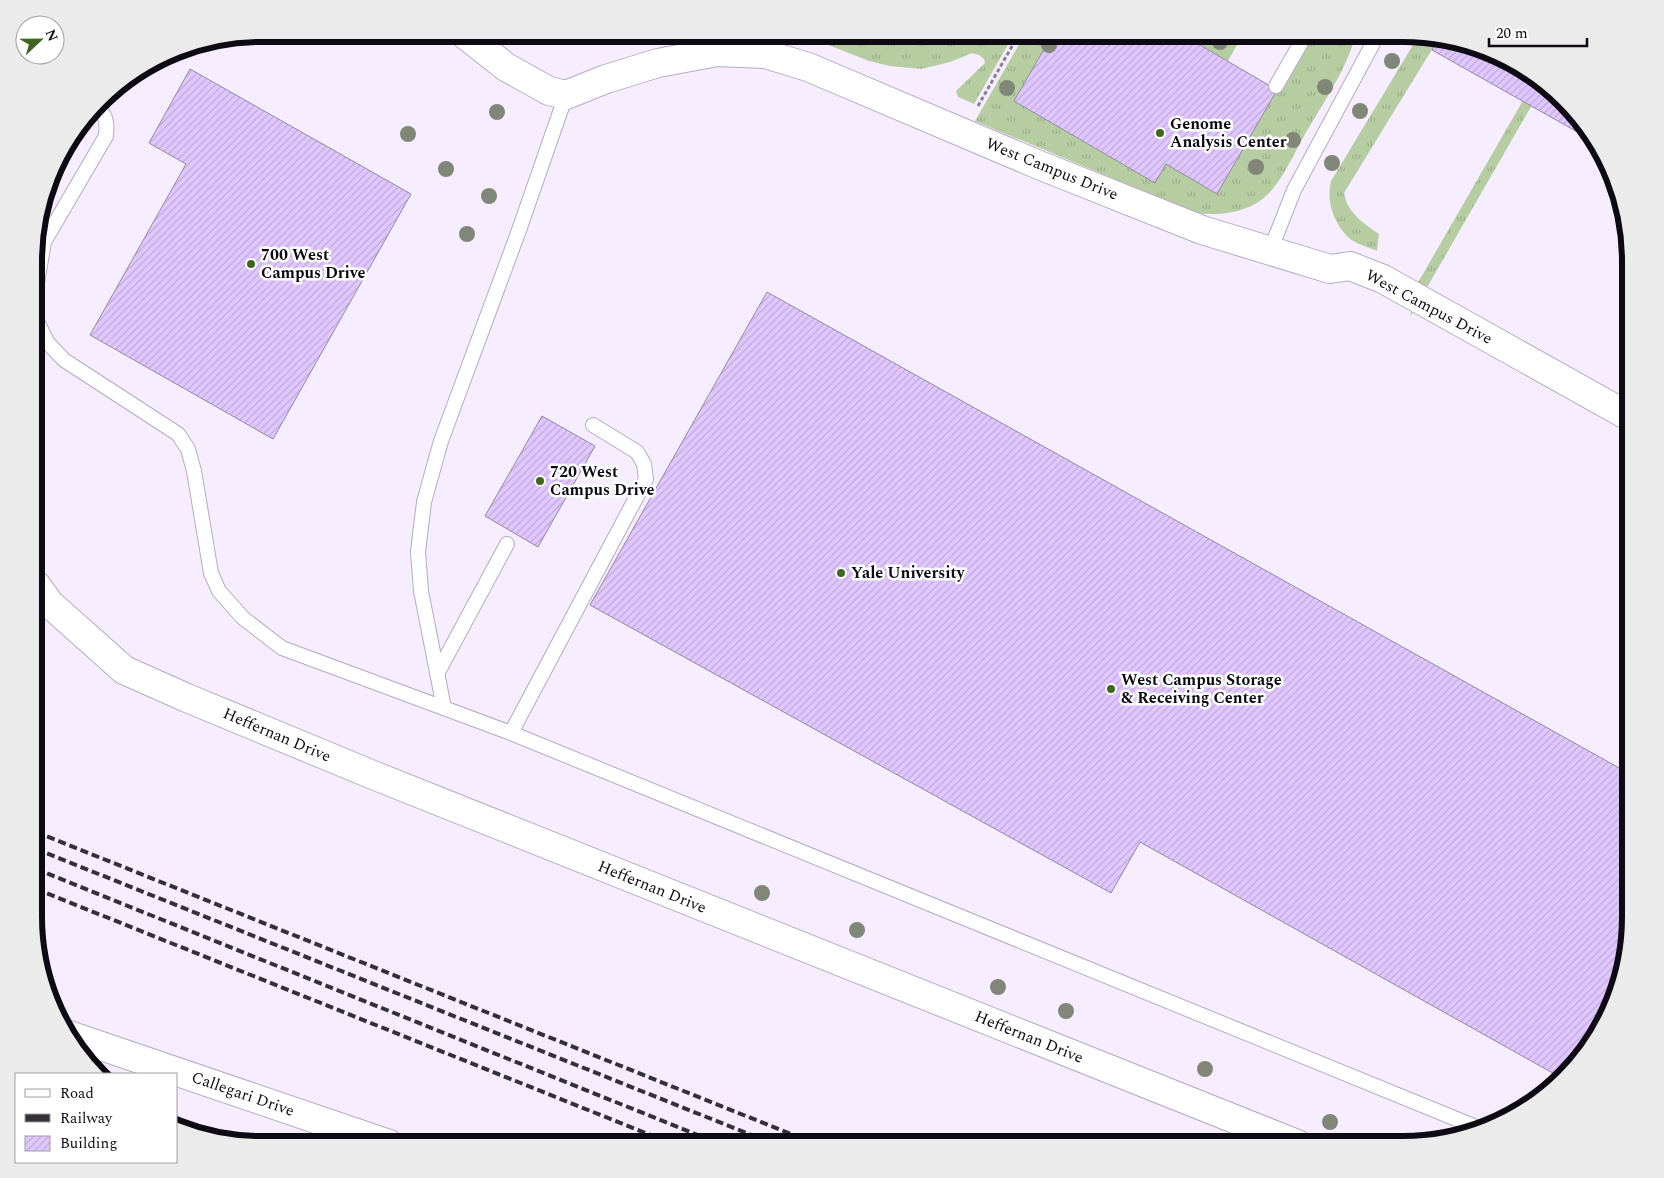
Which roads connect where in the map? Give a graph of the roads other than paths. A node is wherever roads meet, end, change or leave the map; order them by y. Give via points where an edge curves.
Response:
1 (474, 42) edge
2 (1301, 42) edge
3 (1374, 42) edge
4 (1276, 86) dead end
5 (566, 95) junction
6 (102, 112) edge
7 (43, 245) edge
8 (1270, 251) junction
9 (42, 332) edge
10 (1622, 413) edge
11 (593, 425) dead end
12 (507, 544) dead end
13 (42, 593) edge
14 (437, 674) junction
15 (444, 708) junction
16 (511, 733) junction
17 (80, 1040) edge
18 (1470, 1125) edge
19 (365, 1136) edge
20 (1277, 1136) edge

1 - 5 street via 506,67 549,91
2 - 4 lane
3 - 8 lane via 1294,190
5 - 8 street, West Campus Drive via 658,63 717,52 765,54 808,68 1202,230
5 - 14 lane via 441,441 424,502 418,552 420,591
6 - 7 lane via 107,123 106,136
8 - 10 street, West Campus Drive via 1330,269 1350,266 1383,279
9 - 15 lane via 64,360 178,434 188,449 194,471 211,572 219,591 243,618 282,648
11 - 16 lane via 636,452 644,464 646,478
12 - 14 lane
13 - 20 street, Heffernan Drive via 124,670 169,690 373,775
14 - 15 lane
15 - 16 lane
16 - 18 lane
17 - 19 street, Callegari Drive

